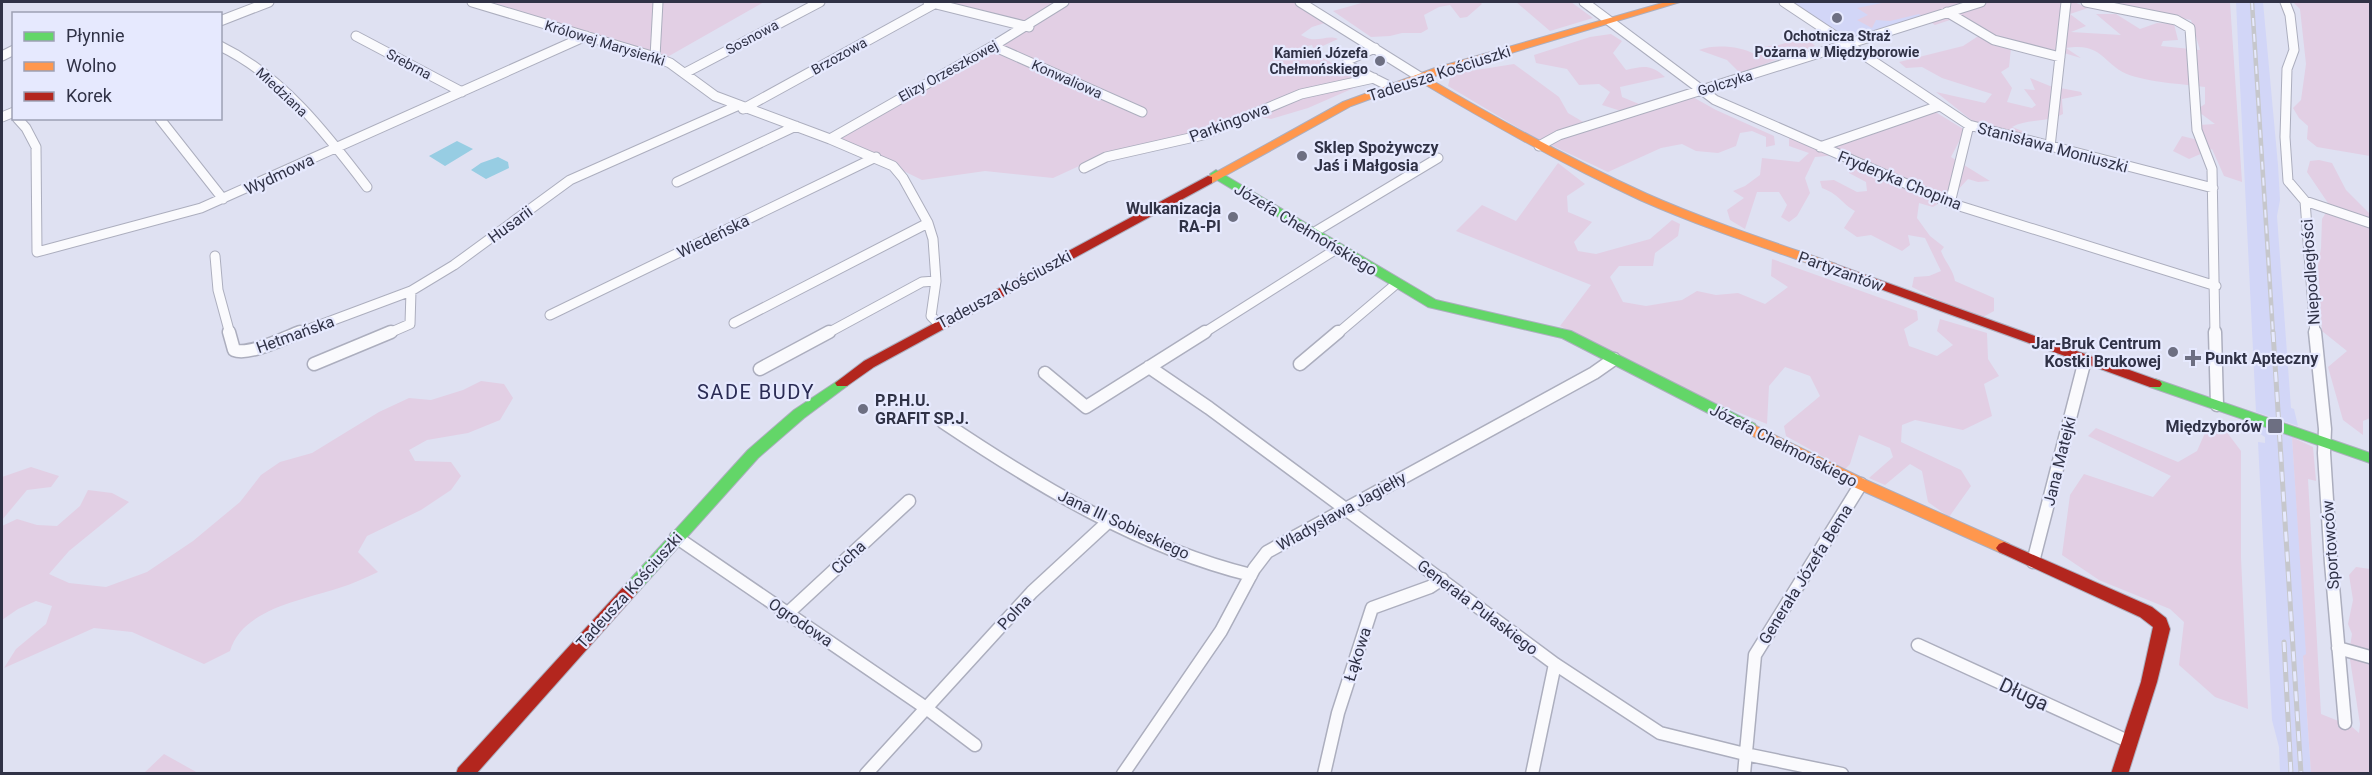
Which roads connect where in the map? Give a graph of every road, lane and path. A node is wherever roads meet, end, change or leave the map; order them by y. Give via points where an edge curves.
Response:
1 (269, 2) edge
2 (472, 2) edge
3 (658, 2) edge
4 (820, 2) edge
5 (1064, 2) edge
6 (1300, 2) edge
7 (1584, 2) edge
8 (1675, 2) edge
9 (1784, 2) edge
10 (1981, 2) edge
11 (2066, 2) edge
12 (2086, 2) edge
13 (2285, 2) edge
14 (930, 3) edge
15 (1947, 12) junction
16 (222, 20) edge
17 (1610, 20) junction
18 (1027, 27) junction
19 (356, 36) dead end
20 (586, 36) junction
21 (1847, 44) junction
22 (993, 46) junction
23 (222, 47) edge
24 (1374, 48) junction
25 (655, 57) junction
26 (2060, 57) junction
27 (685, 74) junction
28 (1420, 77) junction
29 (1374, 78) junction
30 (1391, 87) junction
31 (1701, 92) junction
32 (462, 93) junction
33 (1939, 106) junction
34 (740, 107) junction
35 (1142, 112) dead end
36 (19, 120) edge
37 (161, 120) edge
38 (1969, 125) junction
39 (796, 126) junction
40 (830, 139) junction
41 (1539, 146) junction
42 (337, 147) junction
43 (1820, 147) junction
44 (2050, 147) junction
45 (876, 157) junction
46 (1438, 158) dead end
47 (1084, 168) dead end
48 (1216, 174) junction
49 (677, 182) dead end
50 (367, 187) dead end
51 (2213, 188) junction
52 (223, 198) junction
53 (2305, 201) junction
54 (1950, 202) junction
55 (928, 223) junction
56 (2370, 223) edge
57 (1313, 233) junction
58 (1338, 248) junction
59 (214, 256) dead end
60 (936, 281) junction
61 (1396, 284) junction
62 (2216, 286) junction
63 (411, 291) junction
64 (550, 315) dead end
65 (734, 323) dead end
66 (939, 324) junction
67 (1614, 359) junction
68 (2085, 360) junction
69 (314, 364) dead end
70 (1300, 364) dead end
71 (1149, 367) junction
72 (760, 369) dead end
73 (1045, 373) dead end
74 (2217, 405) junction
75 (942, 422) dead end
76 (2325, 442) junction
77 (2370, 458) edge
78 (1861, 484) junction
79 (909, 501) dead end
80 (1346, 509) junction
81 (1109, 521) junction
82 (676, 537) junction
83 (2033, 562) junction
84 (1251, 575) junction
85 (1442, 579) junction
86 (788, 613) junction
87 (1918, 645) dead end
88 (2338, 648) junction
89 (2370, 657) edge
90 (1555, 664) junction
91 (926, 708) junction
92 (2345, 723) dead end
93 (2130, 742) junction
94 (975, 745) dead end
95 (1745, 754) junction
96 (464, 774) edge
97 (866, 774) edge
98 (1123, 774) edge
99 (1324, 774) edge
100 (1532, 774) edge
101 (1744, 774) edge
102 (1842, 774) edge
103 (2119, 774) edge

1 - 16 street
2 - 20 street, Królowej Marysieńki
3 - 25 street
4 - 27 street, Sosnowa
5 - 18 street, Elizy Orzeszkowej
6 - 24 street
7 - 17 street, Fryderyka Chopina
8 - 17 street, Tadeusza Kościuszki
9 - 21 street, Stanisława Moniuszki
10 - 15 street, Golczyka
11 - 26 street
12 - 51 street via 2176,20 2190,28 2197,130 2211,163
13 - 53 street, Niepodległości via 2294,50 2287,69 2284,108 2288,181
14 - 18 street
14 - 34 street, Brzozowa
15 - 21 street, Golczyka
15 - 26 street via 1994,40
17 - 28 street, Tadeusza Kościuszki
17 - 31 street, Fryderyka Chopina
18 - 22 street, Elizy Orzeszkowej
19 - 32 street, Srebrna
20 - 25 street, Królowej Marysieńki
20 - 32 street, Wydmowa
21 - 31 street, Golczyka
21 - 33 street, Stanisława Moniuszki
22 - 35 street, Konwaliowa
22 - 40 street, Elizy Orzeszkowej
23 - 42 street, Miedziana via 247,60
24 - 28 street
24 - 29 street via 1347,60 1347,65
25 - 27 street, Królowej Marysieńki
26 - 44 street
27 - 34 street, Królowej Marysieńki via 715,96
28 - 30 street, Tadeusza Kościuszki
28 - 41 street, Partyzantów
29 - 30 street
29 - 47 street, Parkingowa via 1301,94 1203,135 1106,158
30 - 48 street, Tadeusza Kościuszki via 1347,104
31 - 41 street, Golczyka via 1559,135
31 - 43 street, Fryderyka Chopina
32 - 42 street, Wydmowa
33 - 38 street, Stanisława Moniuszki
33 - 43 street
34 - 39 street, Królowej Marysieńki
34 - 63 street, Husarii via 570,180 454,265
36 - 52 street, Wydmowa via 36,147 37,252 201,208
37 - 52 street
38 - 44 street, Stanisława Moniuszki
38 - 54 street
39 - 40 street, Królowej Marysieńki
39 - 49 street
40 - 45 street, Królowej Marysieńki
41 - 68 street, Partyzantów via 1680,212
42 - 50 street, Miedziana
42 - 52 street, Wydmowa
43 - 54 street, Fryderyka Chopina
44 - 51 street, Stanisława Moniuszki
45 - 55 street, Królowej Marysieńki via 893,166 903,178
45 - 64 street, Wiedeńska
46 - 57 street
48 - 57 street, Józefa Chełmońskiego
48 - 66 street, Tadeusza Kościuszki
51 - 62 street
53 - 56 street
53 - 76 street, Niepodległości
54 - 62 street, Fryderyka Chopina
55 - 60 street, Królowej Marysieńki
55 - 65 street
57 - 58 street, Józefa Chełmońskiego
58 - 61 street, Józefa Chełmońskiego
58 - 71 street
59 - 63 street, Hetmańska via 218,290 234,350 239,352
60 - 66 street, Królowej Marysieńki via 931,316
60 - 72 street via 922,282
61 - 67 street, Józefa Chełmońskiego via 1432,304 1566,334
61 - 70 street, Józefa Chełmońskiego
62 - 74 street
63 - 69 street via 410,324
66 - 82 street, Tadeusza Kościuszki via 855,373 799,414 746,461
67 - 78 street, Józefa Chełmońskiego
67 - 80 street, Władysława Jagiełły
68 - 74 street, Partyzantów
68 - 83 street, Jana Matejki
71 - 73 street via 1086,407
71 - 80 street, Generała Pułaskiego
74 - 76 street, Partyzantów
75 - 81 street, Jana III Sobieskiego via 1064,498
76 - 77 street, Partyzantów
76 - 88 street, Sportowców
78 - 83 street, Józefa Chełmońskiego
78 - 95 street, Generała Józefa Bema via 1755,656
79 - 86 street, Cicha
80 - 84 street, Władysława Jagiełły via 1268,552
80 - 85 street, Generała Pułaskiego
81 - 84 street, Jana III Sobieskiego via 1228,570
81 - 91 street, Polna via 1032,592
82 - 86 street, Ogrodowa
82 - 96 street, Tadeusza Kościuszki
83 - 93 street, Józefa Chełmońskiego via 2146,612 2160,623 2150,682
84 - 98 street, Władysława Jagiełły via 1222,630
85 - 90 street, Generała Pułaskiego
85 - 99 street, Łąkowa via 1430,588 1372,608 1338,713
86 - 91 street, Ogrodowa
87 - 93 street, Długa
88 - 89 street
88 - 92 street, Sportowców
90 - 95 street, Generała Pułaskiego via 1660,733
90 - 100 street
91 - 94 street
91 - 97 street, Polna
93 - 103 street
95 - 101 street, Generała Józefa Bema
95 - 102 street, Generała Pułaskiego

